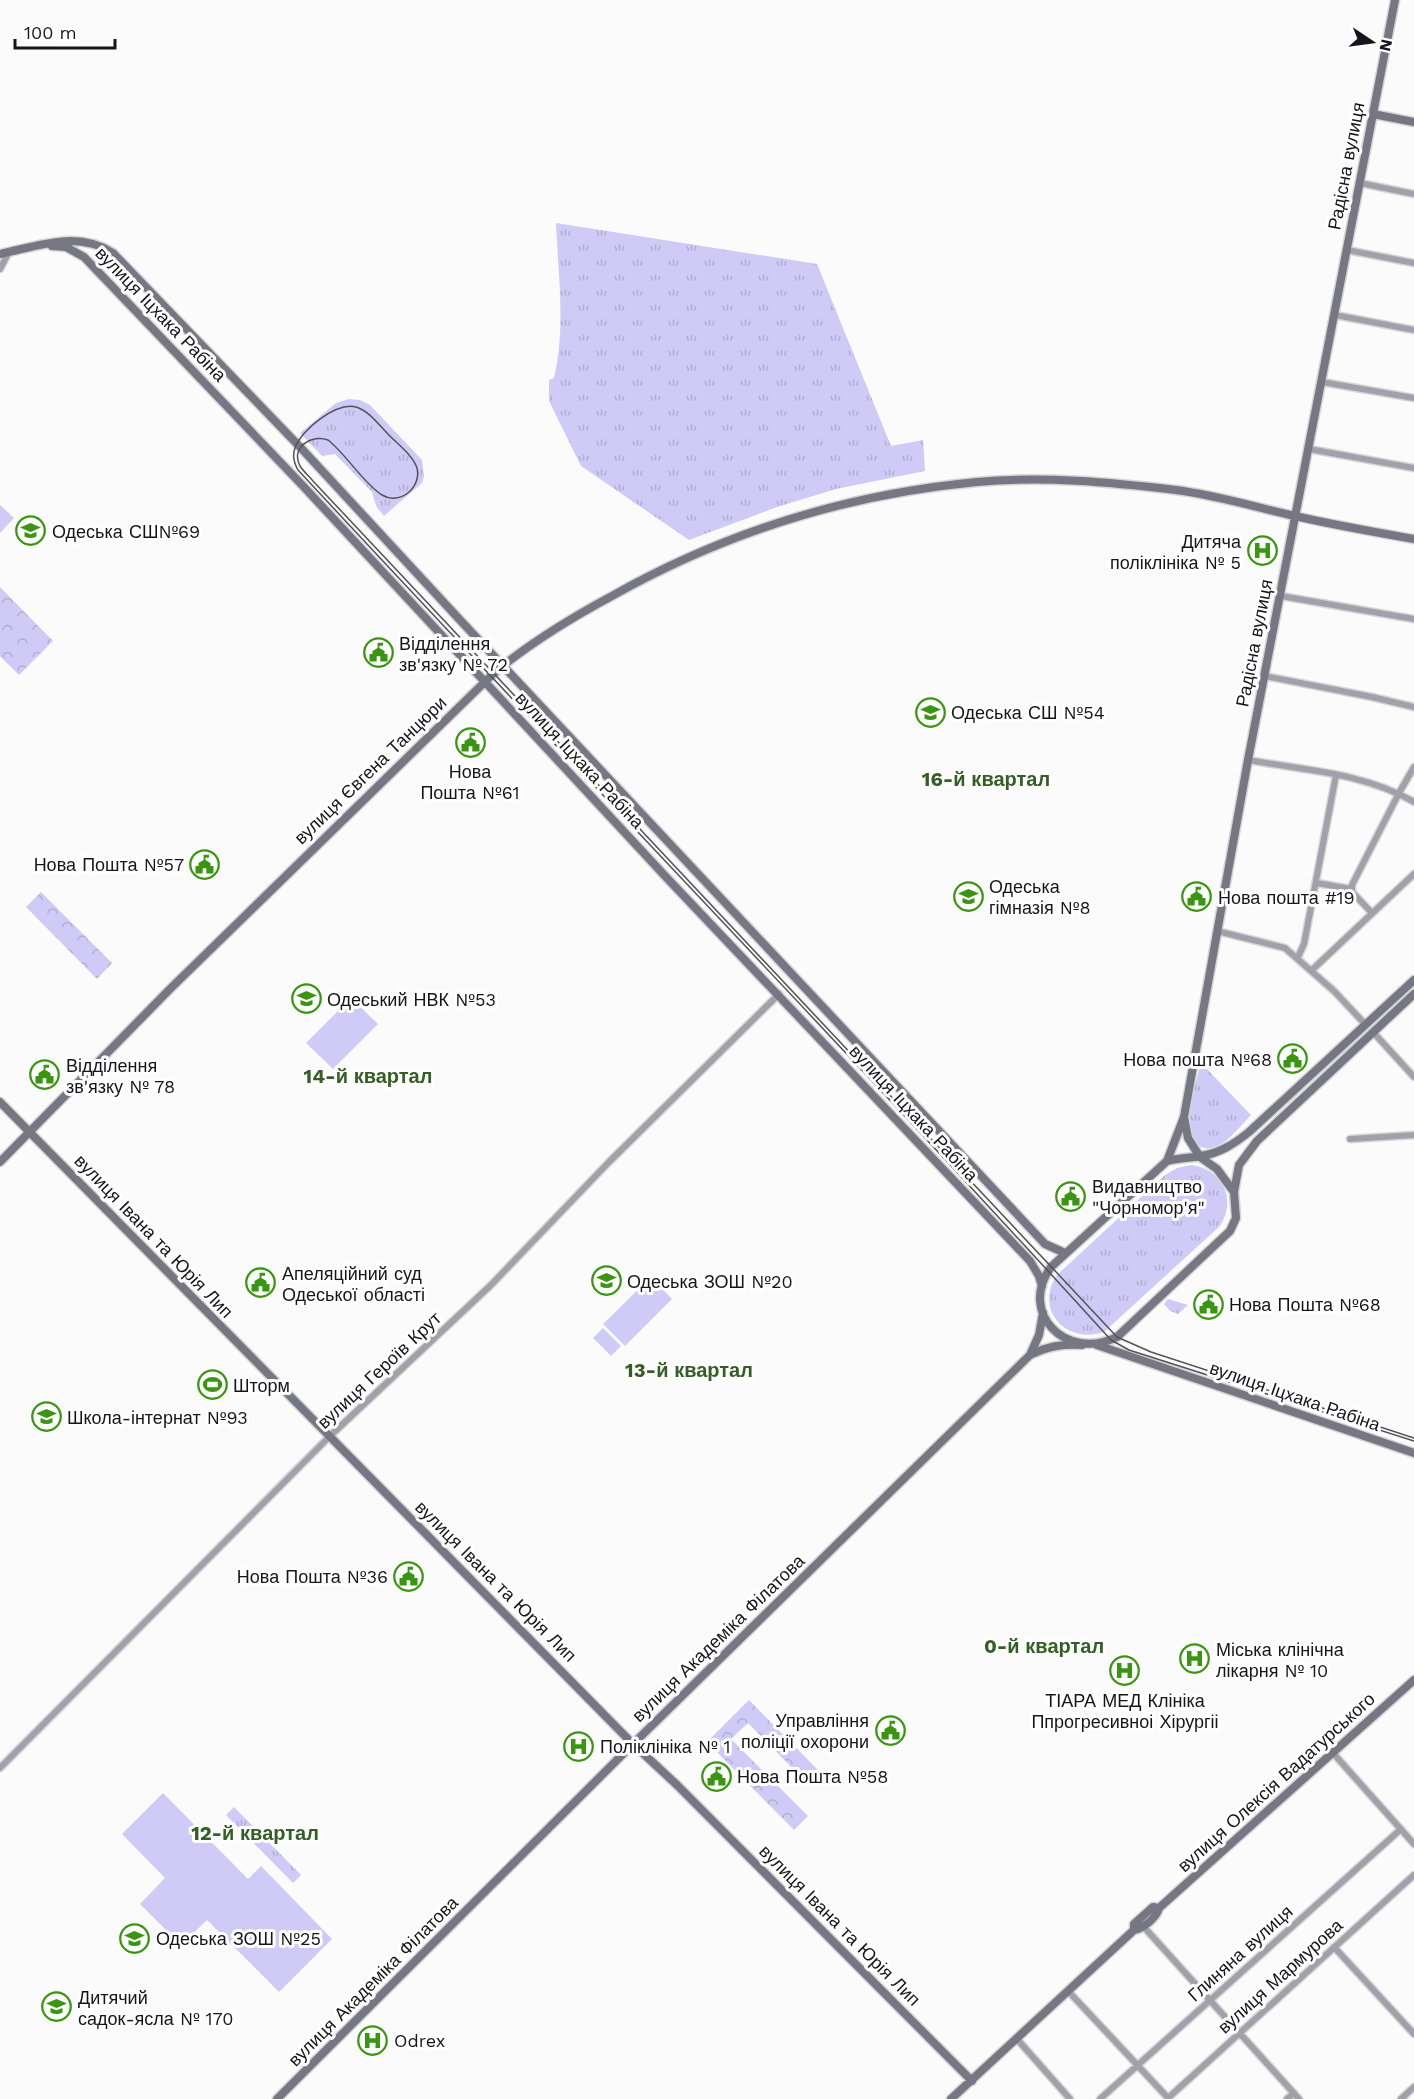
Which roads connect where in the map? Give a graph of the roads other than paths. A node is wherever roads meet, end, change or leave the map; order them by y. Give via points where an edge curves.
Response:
1 (1395, 0) edge
2 (1373, 114) junction
3 (1414, 122) edge
4 (1360, 183) junction
5 (1414, 194) edge
6 (39, 245) junction
7 (106, 249) junction
8 (1347, 250) junction
9 (9, 252) junction
10 (0, 255) edge
11 (88, 262) junction
12 (1414, 263) edge
13 (0, 269) edge
14 (1335, 315) junction
15 (1414, 330) edge
16 (1322, 382) junction
17 (1414, 398) edge
18 (1309, 449) junction
19 (1414, 468) edge
20 (1296, 516) junction
21 (1414, 539) edge
22 (1281, 596) junction
23 (1414, 619) edge
24 (503, 665) junction
25 (1265, 676) junction
26 (485, 681) junction
27 (1414, 707) edge
28 (1248, 760) junction
29 (1414, 767) edge
30 (1336, 775) junction
31 (1399, 793) junction
32 (1414, 802) edge
33 (1414, 874) edge
34 (1317, 883) junction
35 (1351, 889) junction
36 (1372, 913) junction
37 (1217, 931) junction
38 (1298, 957) junction
39 (1312, 970) junction
40 (1414, 980) edge
41 (779, 994) junction
42 (1414, 994) edge
43 (1365, 1024) junction
44 (1373, 1032) junction
45 (1414, 1077) edge
46 (0, 1102) edge
47 (1184, 1117) junction
48 (31, 1132) junction
49 (1414, 1135) edge
50 (1350, 1139) dead end
51 (1200, 1157) junction
52 (1167, 1161) junction
53 (0, 1162) edge
54 (1234, 1192) junction
55 (1065, 1254) junction
56 (1042, 1286) junction
57 (1043, 1313) junction
58 (1082, 1345) junction
59 (1097, 1345) junction
60 (1030, 1355) junction
61 (329, 1437) junction
62 (1414, 1453) edge
63 (1414, 1680) edge
64 (633, 1744) junction
65 (1333, 1753) junction
66 (0, 1768) edge
67 (1401, 1829) junction
68 (1414, 1844) edge
69 (1414, 1875) edge
70 (1139, 1928) junction
71 (1334, 1947) junction
72 (1069, 1992) junction
73 (1210, 2001) junction
74 (1239, 2034) junction
75 (1414, 2034) edge
76 (1017, 2038) junction
77 (1138, 2065) junction
78 (972, 2081) junction
79 (1414, 2087) edge
80 (1294, 2093) junction
81 (277, 2099) edge
82 (951, 2099) edge
83 (1070, 2099) edge
84 (1100, 2099) edge
85 (1168, 2099) edge
86 (1287, 2099) edge
87 (1299, 2099) edge
88 (1401, 2099) edge

1 - 2 main road, Радісна вулиця
2 - 3 main road
2 - 4 main road, Радісна вулиця
4 - 5 street
4 - 8 main road, Радісна вулиця
6 - 7 main road, вулиця Іцхака Рабіна via 72,240
6 - 9 main road
6 - 11 main road, вулиця Іцхака Рабіна via 66,247
7 - 11 main road via 88,249
7 - 24 main road, вулиця Іцхака Рабіна via 301,448
8 - 12 street
8 - 14 main road, Радісна вулиця
9 - 10 main road
9 - 13 street
11 - 26 main road, вулиця Іцхака Рабіна
14 - 15 street
14 - 16 main road, Радісна вулиця
16 - 17 street
16 - 18 main road, Радісна вулиця
18 - 19 street
18 - 20 main road, Радісна вулиця
20 - 21 main road, вулиця Євгена Танцюри
20 - 22 main road, Радісна вулиця
20 - 24 main road, вулиця Євгена Танцюри via 1185,491 1055,480 978,482 890,495 820,510 724,541 646,576
22 - 23 street
22 - 25 main road, Радісна вулиця
24 - 26 main road, вулиця Євгена Танцюри
24 - 55 main road, вулиця Іцхака Рабіна via 1045,1244
25 - 27 street
25 - 28 main road, Радісна вулиця
26 - 41 main road, вулиця Іцхака Рабіна
26 - 48 main road, вулиця Євгена Танцюри via 171,988
28 - 30 street
28 - 37 main road, Радісна вулиця
29 - 31 street
30 - 31 street
30 - 34 street
31 - 32 street
31 - 35 street
33 - 36 street
34 - 35 street
34 - 38 street
35 - 36 street
36 - 39 street
37 - 38 street via 1271,943
37 - 47 main road, Радісна вулиця
38 - 39 street
39 - 43 street
40 - 43 main road
41 - 56 main road, вулиця Іцхака Рабіна via 1030,1261
41 - 61 street, вулиця Героїв Крут via 491,1285
42 - 44 main road
43 - 51 main road via 1233,1145
44 - 45 street
44 - 54 main road via 1257,1141 1239,1165
46 - 48 main road, вулиця Івана та Юрія Лип
47 - 51 main road, Радісна вулиця via 1188,1138
47 - 52 main road, Радісна вулиця
48 - 53 main road, вулиця Євгена Танцюри
48 - 61 main road, вулиця Івана та Юрія Лип
49 - 50 street
51 - 52 main road
51 - 54 main road via 1217,1169
52 - 55 main road
54 - 59 main road via 1236,1218 1230,1231 1117,1337
55 - 56 main road via 1051,1267
56 - 57 main road, вулиця Академіка Філатова
57 - 58 main road via 1058,1335
57 - 60 main road, вулиця Академіка Філатова
58 - 59 main road, вулиця Академіка Філатова
58 - 60 main road, вулиця Академіка Філатова via 1063,1344
59 - 62 main road, вулиця Іцхака Рабіна
60 - 64 main road, вулиця Академіка Філатова
61 - 64 main road, вулиця Івана та Юрія Лип
61 - 66 street, вулиця Героїв Крут
63 - 65 main road, вулиця Олексія Вадатурського
64 - 78 main road, вулиця Івана та Юрія Лип
64 - 81 main road, вулиця Академіка Філатова
65 - 67 street
65 - 70 main road, вулиця Олексія Вадатурського via 1159,1908 1153,1907 1134,1924
67 - 68 street
67 - 73 street, Глиняна вулиця
69 - 71 street, вулиця Мармурова
70 - 72 main road, вулиця Олексія Вадатурського
70 - 73 street
71 - 74 street, вулиця Мармурова
71 - 75 street
72 - 76 main road, вулиця Олексія Вадатурського
72 - 77 street
73 - 74 street
73 - 77 street, Глиняна вулиця
74 - 80 street
74 - 85 street, вулиця Мармурова
76 - 78 main road, вулиця Олексія Вадатурського
76 - 83 street
77 - 84 street, Глиняна вулиця
77 - 85 street
78 - 82 main road, вулиця Олексія Вадатурського
79 - 88 street
80 - 86 street
80 - 87 street

